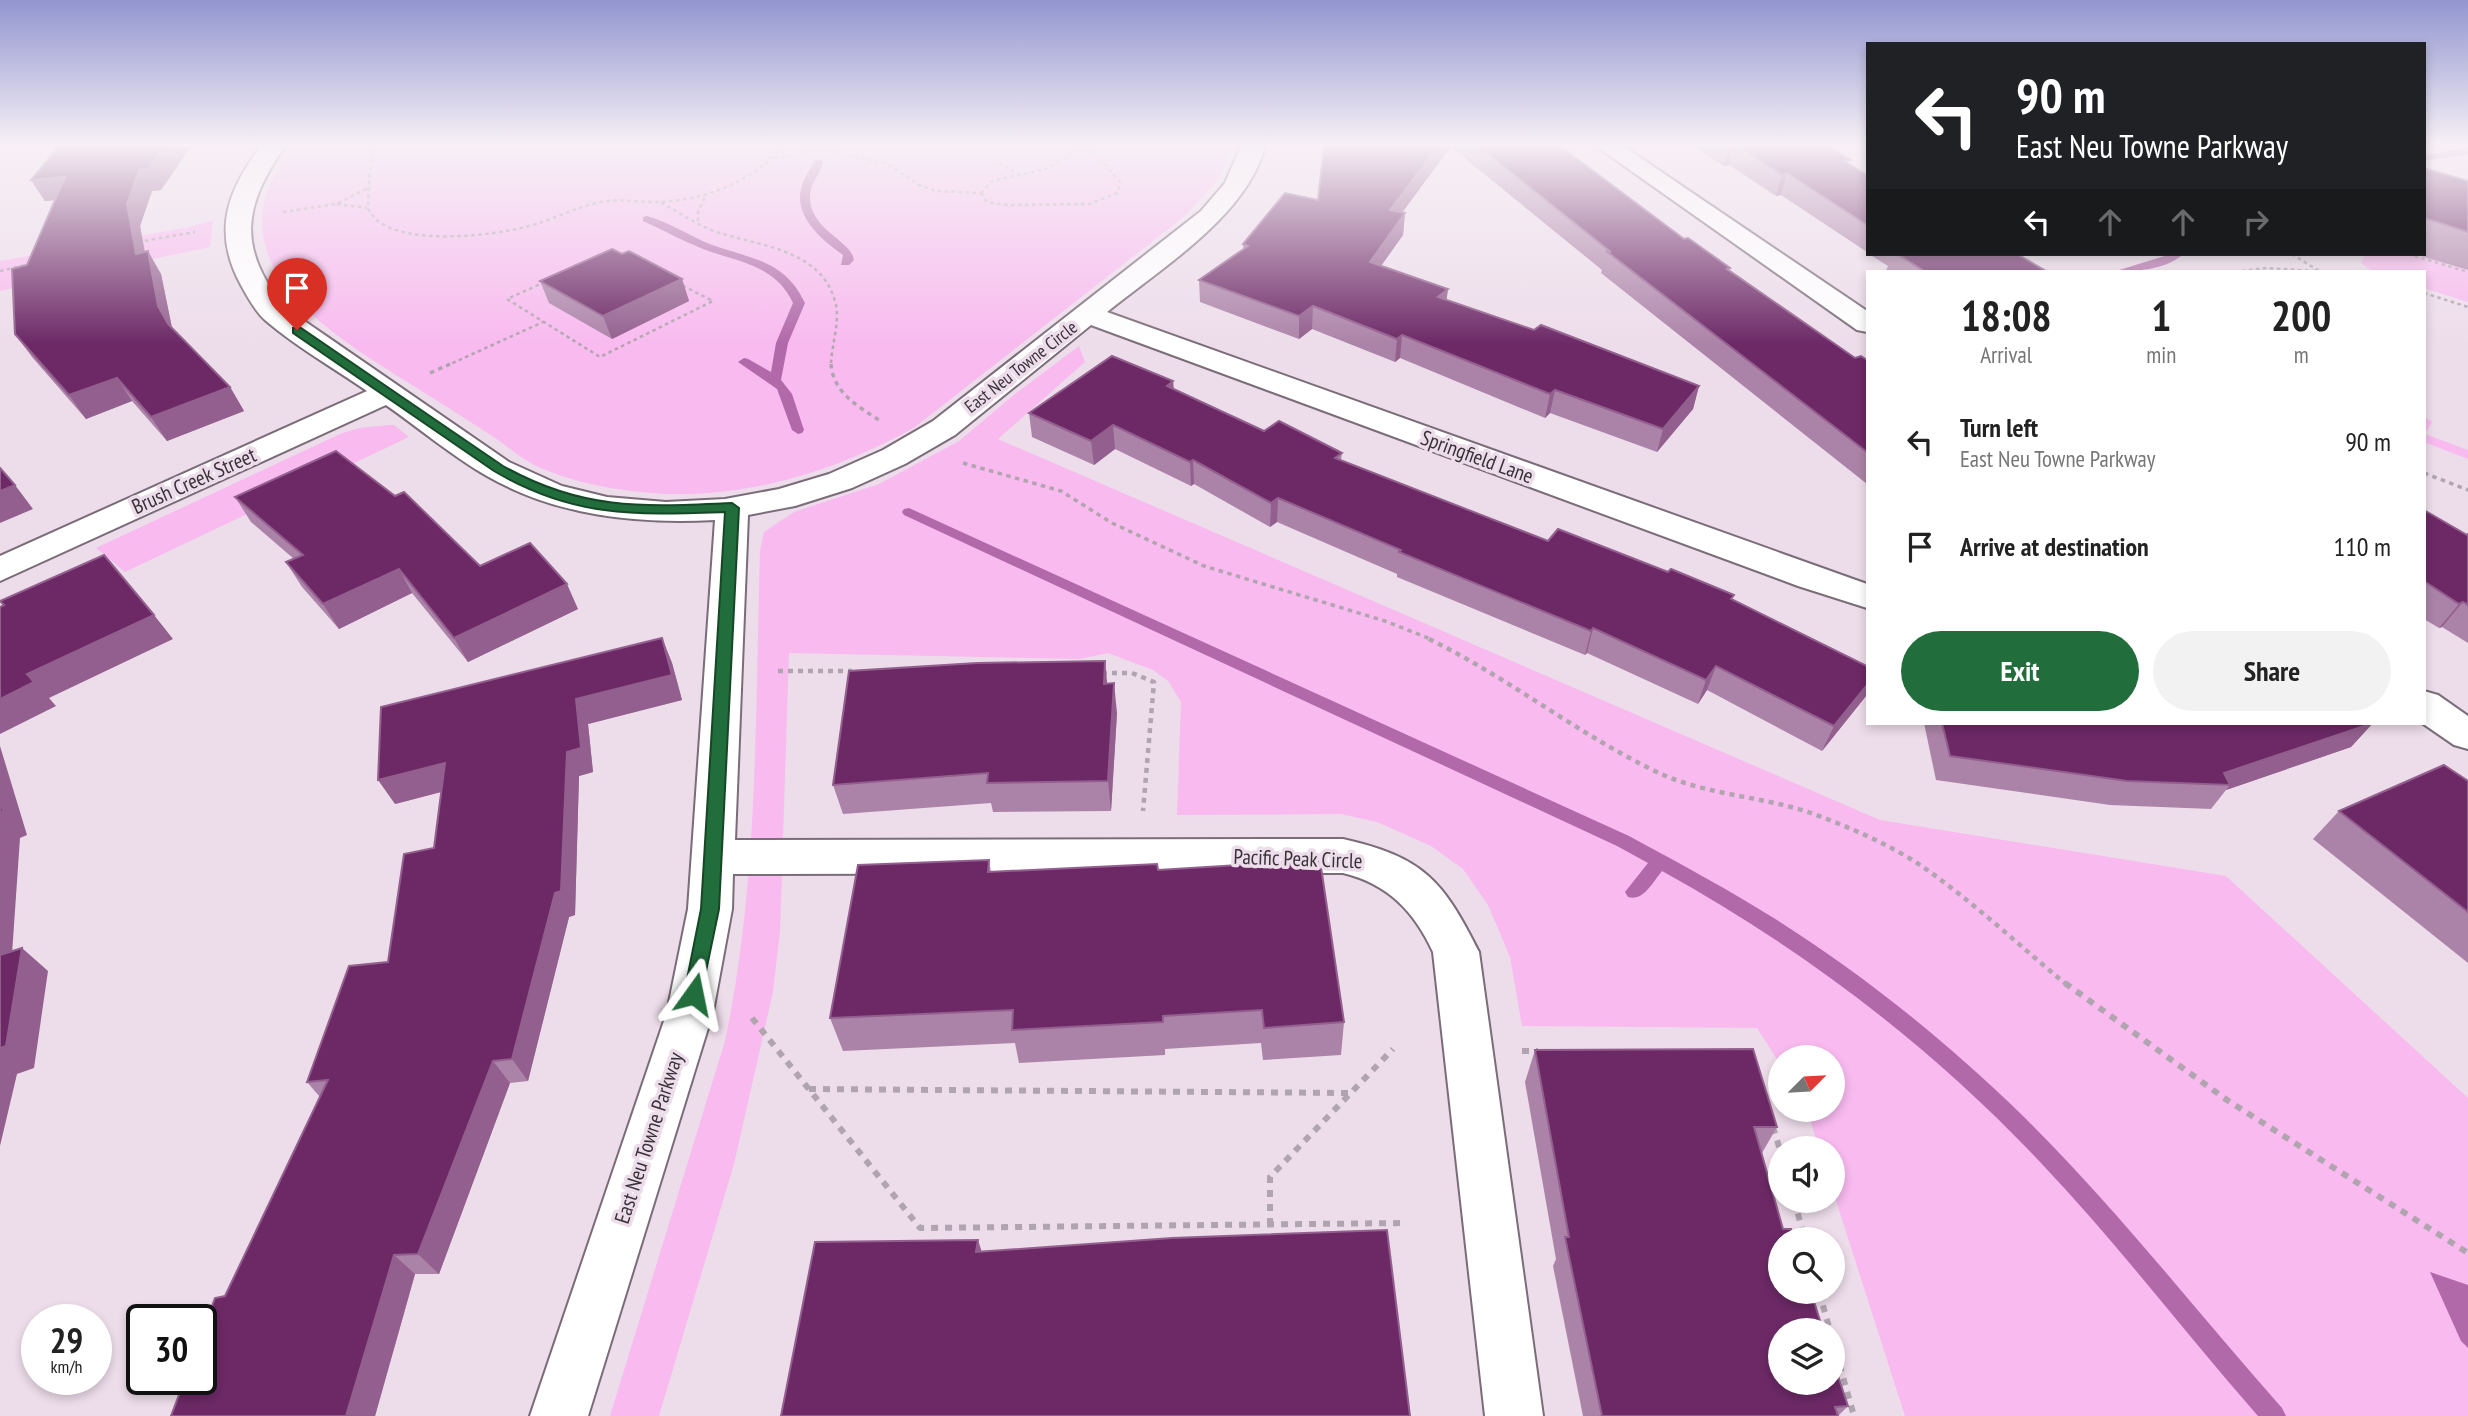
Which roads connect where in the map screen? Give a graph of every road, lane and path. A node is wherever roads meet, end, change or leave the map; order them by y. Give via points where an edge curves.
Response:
1 (241, 212) edge
2 (282, 212) edge
3 (371, 212) edge
4 (571, 212) edge
5 (680, 212) edge
6 (698, 212) edge
7 (1213, 212) edge
8 (1704, 212) edge
9 (276, 213) dead end
10 (698, 221) junction
11 (195, 232) dead end
12 (129, 244) edge
13 (2295, 256) edge
14 (2415, 256) edge
15 (39, 262) edge
16 (2250, 270) edge
17 (2300, 270) edge
18 (2316, 270) edge
19 (0, 271) edge
20 (2468, 272) edge
21 (2426, 294) edge
22 (2468, 307) edge
23 (1087, 314) junction
24 (544, 322) junction
25 (1866, 323) edge
26 (388, 393) junction
27 (885, 423) dead end
28 (953, 457) dead end
29 (2426, 474) edge
30 (2468, 490) edge
31 (732, 508) junction
32 (0, 570) edge
33 (1866, 596) edge
34 (778, 671) dead end
35 (860, 671) edge
36 (1092, 673) edge
37 (2426, 706) edge
38 (2468, 735) edge
39 (1143, 816) dead end
40 (712, 859) junction
41 (752, 1018) dead end
42 (1393, 1049) dead end
43 (1522, 1051) dead end
44 (1549, 1051) edge
45 (809, 1089) junction
46 (1350, 1093) junction
47 (1406, 1223) dead end
48 (1270, 1225) junction
49 (2468, 1253) edge
50 (1845, 1384) edge
51 (559, 1416) edge
52 (1514, 1416) edge
53 (1854, 1416) edge

1 - 26 street via 238,248 247,278 274,313
2 - 9 path
3 - 4 path via 397,229 457,236 524,227
5 - 10 path
6 - 10 path
7 - 23 street, East Neu Towne Circle
8 - 25 street
10 - 27 path via 717,232 785,251 818,274 832,294 837,313 828,360 835,382 853,403
11 - 12 path
13 - 18 path
14 - 20 path
15 - 19 path
16 - 17 path
21 - 22 path
23 - 31 street, East Neu Towne Circle via 907,452 843,480
23 - 33 street, Springfield Lane
24 - 24 path via 600,357 713,301 614,250 507,299
24 - 26 path
26 - 31 street via 498,469 555,496 645,511
26 - 32 street, Brush Creek Street
28 - 49 path via 968,466 1061,491 1112,523 1204,566 1424,636 1660,773 1807,812 1883,844 1923,867 2087,1001 2227,1100
29 - 30 path
31 - 40 street, East Neu Towne Parkway
34 - 35 path
36 - 39 path via 1132,673 1154,682
37 - 38 street
40 - 51 street, East Neu Towne Parkway via 710,909 690,1012
40 - 52 street, Pacific Peak Circle via 1343,856 1373,862 1416,888 1434,908 1456,952
41 - 45 path
42 - 46 path
43 - 44 path
45 - 46 path
45 - 48 path via 920,1228
46 - 48 path via 1270,1177
47 - 48 path
50 - 53 path

